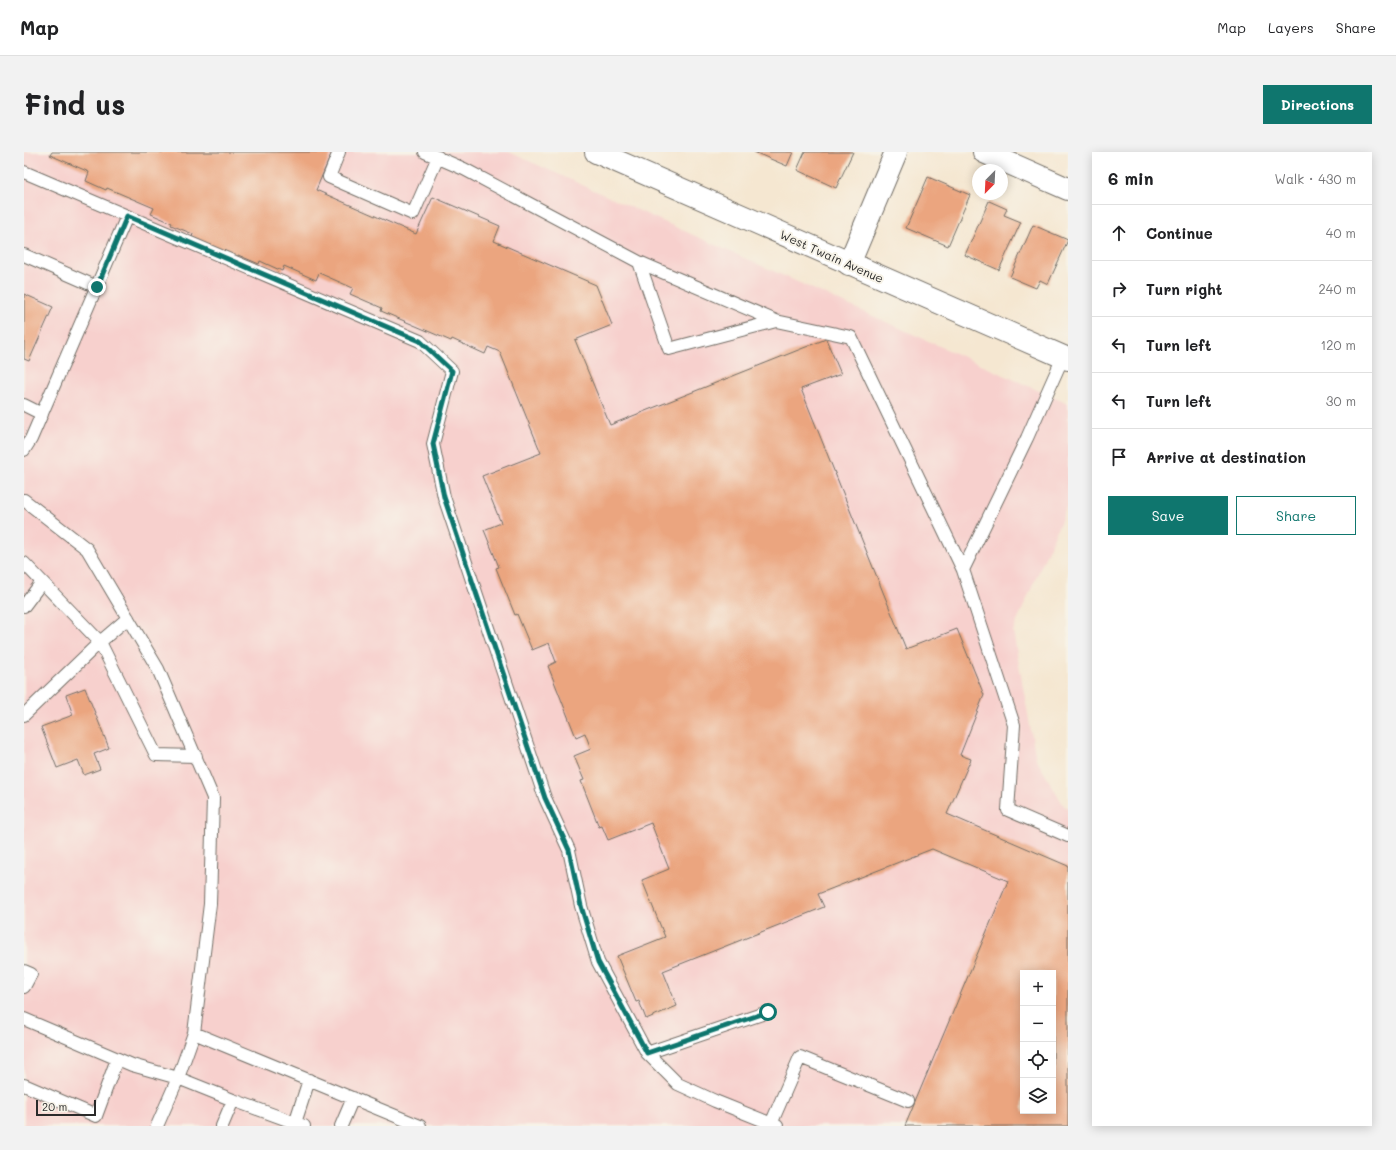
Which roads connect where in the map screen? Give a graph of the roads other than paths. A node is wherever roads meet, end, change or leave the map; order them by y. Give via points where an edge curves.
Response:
1 (339, 152) edge
2 (425, 152) edge
3 (596, 152) edge
4 (896, 152) edge
5 (984, 152) edge
6 (438, 158) junction
7 (25, 174) edge
8 (1068, 189) edge
9 (127, 216) junction
10 (24, 255) edge
11 (639, 262) junction
12 (849, 264) junction
13 (97, 287) junction
14 (776, 321) junction
15 (1066, 358) edge
16 (24, 405) edge
17 (42, 414) junction
18 (24, 450) edge
19 (24, 500) edge
20 (24, 563) edge
21 (963, 570) junction
22 (42, 582) junction
23 (24, 606) edge
24 (128, 618) junction
25 (100, 642) junction
26 (24, 715) edge
27 (196, 756) junction
28 (1068, 836) edge
29 (24, 971) edge
30 (24, 987) edge
31 (768, 1012) dead end
32 (24, 1019) edge
33 (194, 1033) junction
34 (647, 1053) junction
35 (117, 1059) junction
36 (178, 1078) junction
37 (309, 1080) junction
38 (24, 1085) edge
39 (353, 1098) junction
40 (233, 1100) junction
41 (908, 1101) dead end
42 (298, 1125) edge
43 (774, 1125) edge
44 (157, 1126) edge
45 (222, 1126) edge
46 (341, 1126) edge
47 (420, 1126) edge

1 - 6 lane via 329,177 413,214
2 - 6 lane
3 - 12 street, West Twain Avenue
4 - 12 street
5 - 8 street
6 - 11 lane via 464,169
7 - 9 lane
9 - 13 lane
9 - 34 lane via 420,341 452,371 433,444 444,497 545,798 569,850 581,906 598,962
10 - 13 lane
11 - 14 lane
11 - 14 lane via 668,349
12 - 15 street, West Twain Avenue
13 - 17 lane
14 - 21 lane via 851,337
15 - 21 lane
16 - 17 lane
17 - 18 lane
19 - 24 lane via 87,549
20 - 22 lane
21 - 28 lane via 1014,725 1008,810
22 - 23 lane
22 - 25 lane
24 - 25 lane
24 - 27 lane via 158,669
25 - 26 lane
25 - 27 lane via 156,755
27 - 33 lane via 214,798 210,904
29 - 30 lane via 31,974
31 - 34 lane
32 - 35 lane
33 - 36 lane
33 - 37 lane
34 - 43 lane via 678,1084
35 - 36 lane
35 - 38 lane via 96,1116
36 - 40 lane
36 - 44 lane
37 - 39 lane
37 - 42 lane
39 - 46 lane
39 - 47 lane
40 - 42 lane
40 - 45 lane
41 - 43 lane via 800,1057

